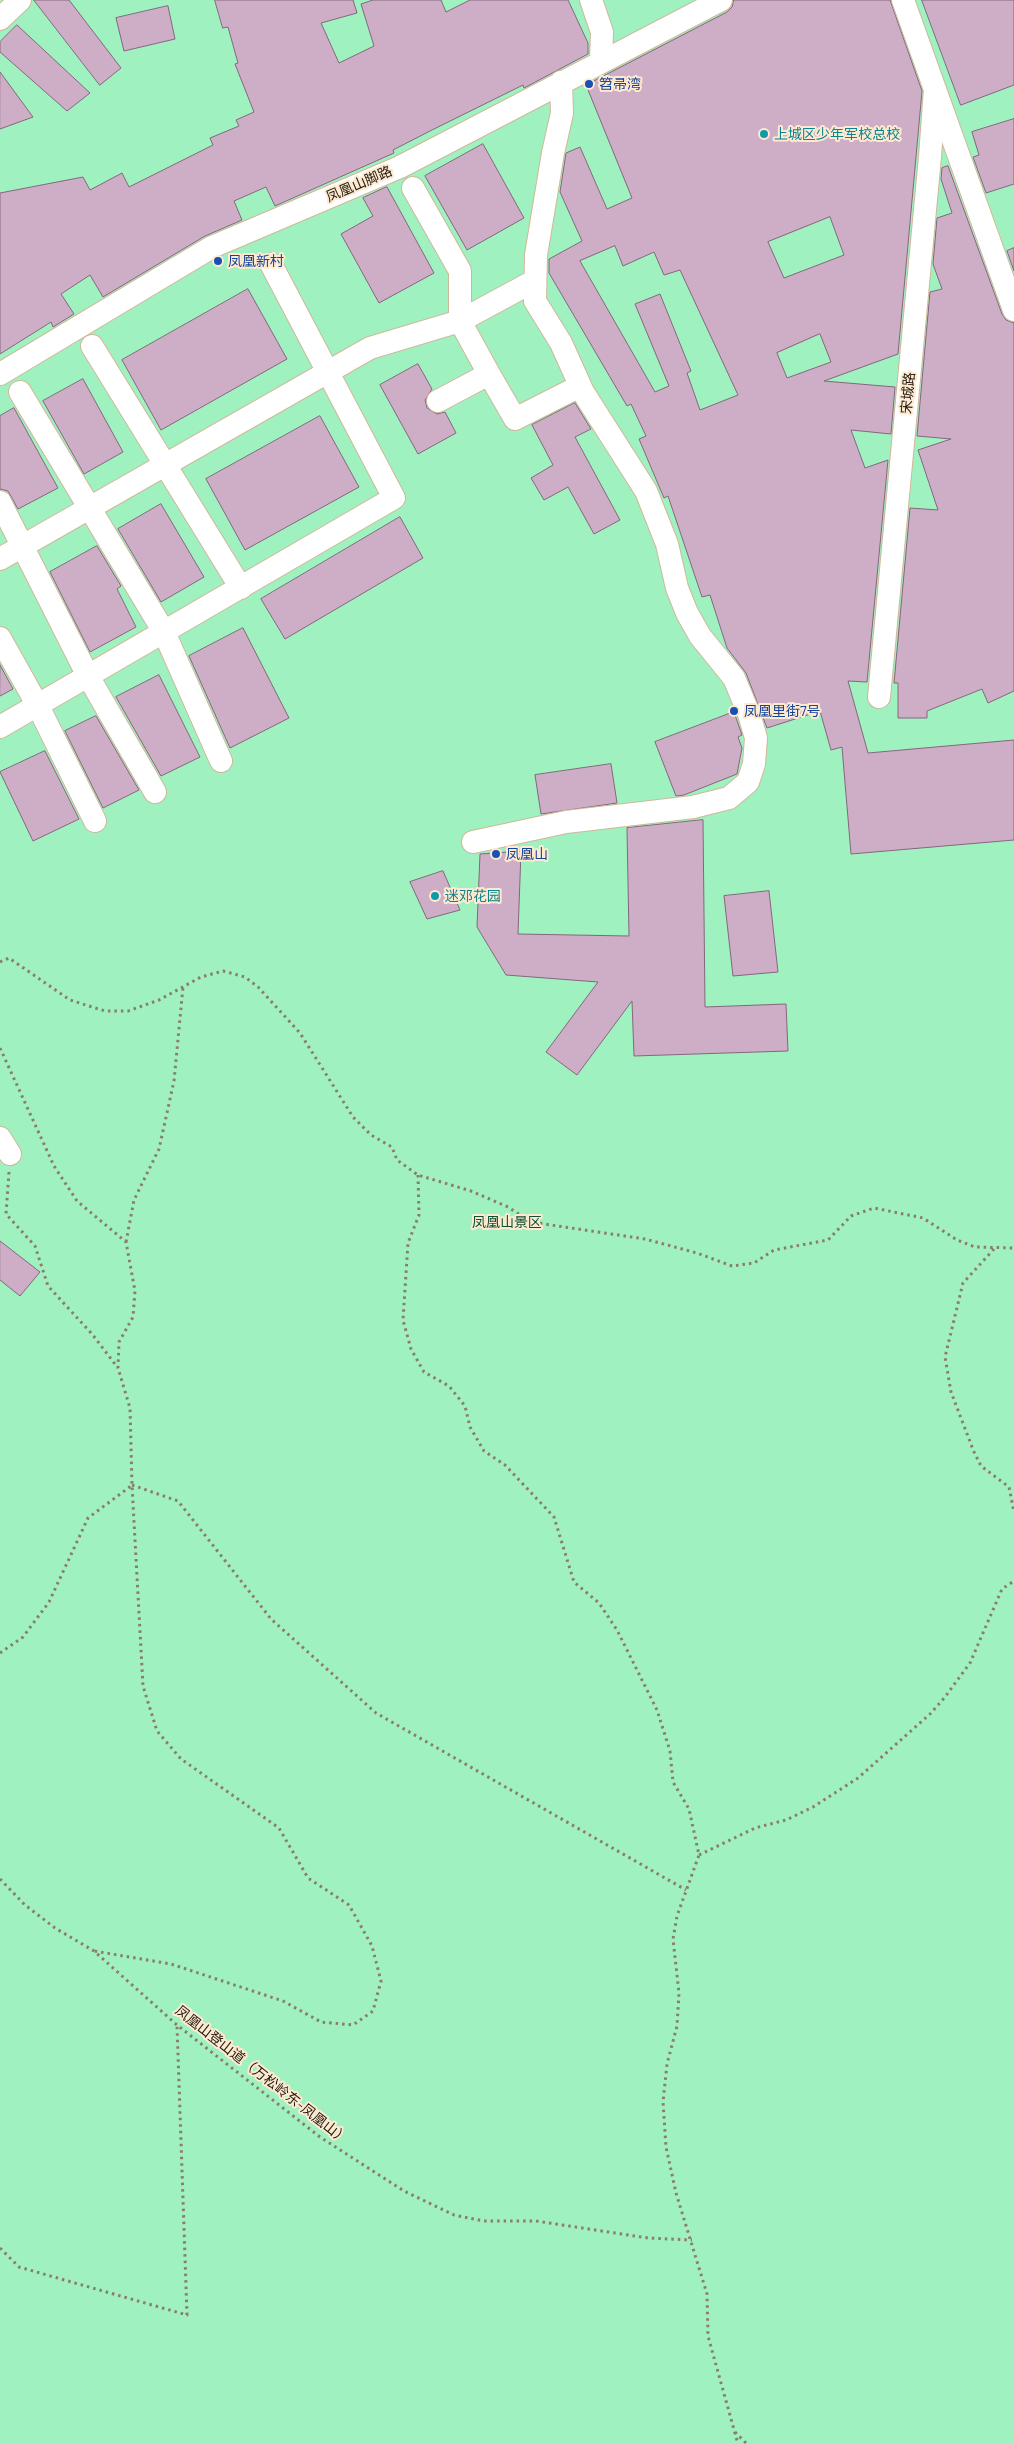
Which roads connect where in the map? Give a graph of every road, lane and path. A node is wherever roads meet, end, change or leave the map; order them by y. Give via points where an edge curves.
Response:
1 (20, 0) edge
2 (591, 0) edge
3 (721, 0) edge
4 (904, 0) edge
5 (0, 19) edge
6 (601, 61) junction
7 (562, 82) junction
8 (934, 89) junction
9 (413, 188) dead end
10 (271, 264) dead end
11 (534, 281) junction
12 (1014, 310) edge
13 (460, 321) junction
14 (92, 346) dead end
15 (330, 372) junction
16 (0, 374) edge
17 (489, 374) junction
18 (580, 386) junction
19 (20, 392) dead end
20 (438, 401) dead end
21 (165, 465) junction
22 (0, 502) edge
23 (89, 508) junction
24 (22, 546) junction
25 (0, 559) edge
26 (240, 588) junction
27 (164, 632) junction
28 (0, 638) edge
29 (88, 676) junction
30 (879, 698) dead end
31 (38, 706) junction
32 (0, 727) edge
33 (221, 761) dead end
34 (155, 792) dead end
35 (95, 820) dead end
36 (473, 842) dead end
37 (0, 962) edge
38 (183, 987) junction
39 (0, 1048) edge
40 (5, 1146) edge
41 (418, 1175) junction
42 (126, 1242) junction
43 (1014, 1248) edge
44 (994, 1249) junction
45 (118, 1368) junction
46 (1014, 1485) edge
47 (132, 1486) junction
48 (1010, 1487) junction
49 (1014, 1512) edge
50 (1014, 1581) edge
51 (0, 1653) edge
52 (699, 1855) junction
53 (0, 1879) edge
54 (686, 1890) junction
55 (94, 1951) junction
56 (177, 2025) junction
57 (692, 2240) junction
58 (0, 2248) edge
59 (735, 2432) junction
60 (738, 2444) edge
61 (747, 2444) edge

1 - 5 street
2 - 6 street via 602,32
3 - 6 street, 凤凰山脚路
4 - 8 street, 宋城路
6 - 7 street, 凤凰山脚路
7 - 11 street via 562,113 539,235
7 - 16 street, 凤凰山脚路 via 400,167 212,247
8 - 12 street, 宋城路
8 - 30 street, 宋城路
9 - 13 street via 460,271
10 - 15 street
11 - 13 street
11 - 18 street via 535,301 561,343
13 - 15 street via 370,348
13 - 17 street
14 - 21 street
15 - 21 street
15 - 26 street via 394,498
17 - 18 street via 516,419
17 - 20 street
18 - 36 street via 646,491 667,544 677,588 687,613 700,636 734,678 756,738 754,764 748,782 729,798 693,807 566,822
19 - 23 street
21 - 23 street
21 - 26 street
22 - 24 street
23 - 24 street
23 - 27 street
24 - 25 street
24 - 29 street
26 - 27 street
27 - 29 street
27 - 33 street
28 - 31 street
29 - 31 street
29 - 34 street
31 - 32 street
31 - 35 street
37 - 38 path via 8,958 70,1000 105,1011 128,1011
38 - 41 path via 201,977 224,971 245,977 258,987 300,1033 353,1117 371,1135 392,1147 397,1160
38 - 42 path via 174,1081 161,1141 134,1200
39 - 42 path via 54,1166 77,1201
40 - 45 path via 6,1214 35,1246 48,1286
41 - 44 path via 471,1190 531,1222 645,1240 732,1266 754,1263 774,1250 828,1240 851,1216 874,1208 923,1218 958,1240 975,1247
41 - 52 path via 419,1215 408,1243 403,1320 411,1348 424,1372 449,1386 465,1406 470,1427 484,1451 517,1476 554,1517 574,1582 599,1603 617,1630 657,1710 670,1751 673,1782 688,1809
42 - 45 path via 135,1291 133,1317 120,1342
43 - 44 path
44 - 48 path via 963,1284 944,1357 951,1392 981,1466
45 - 47 path via 130,1408
46 - 48 path
47 - 51 path via 88,1518 48,1602 23,1637
47 - 54 path via 178,1501 271,1619 376,1714
47 - 55 path via 143,1686 157,1731 181,1759 279,1828 308,1878 349,1905 372,1946 381,1981 372,2011 353,2025 329,2023 320,2022 283,2001 171,1964
48 - 49 path
50 - 52 path via 1002,1589 970,1663 945,1698 858,1778 786,1820 755,1828
52 - 54 path
53 - 55 path, 凤凰山登山道（万松岭东-凤凰山） via 25,1905 55,1928
54 - 57 path via 673,1939 679,1993 677,2026 667,2064 663,2102 666,2148 676,2193
55 - 56 path, 凤凰山登山道（万松岭东-凤凰山）
56 - 57 path, 凤凰山登山道（万松岭东-凤凰山） via 320,2138 404,2190 454,2215 484,2221 536,2221 648,2238
56 - 58 path via 187,2315 19,2267
57 - 59 path via 707,2294 708,2336
59 - 60 path
59 - 61 path

